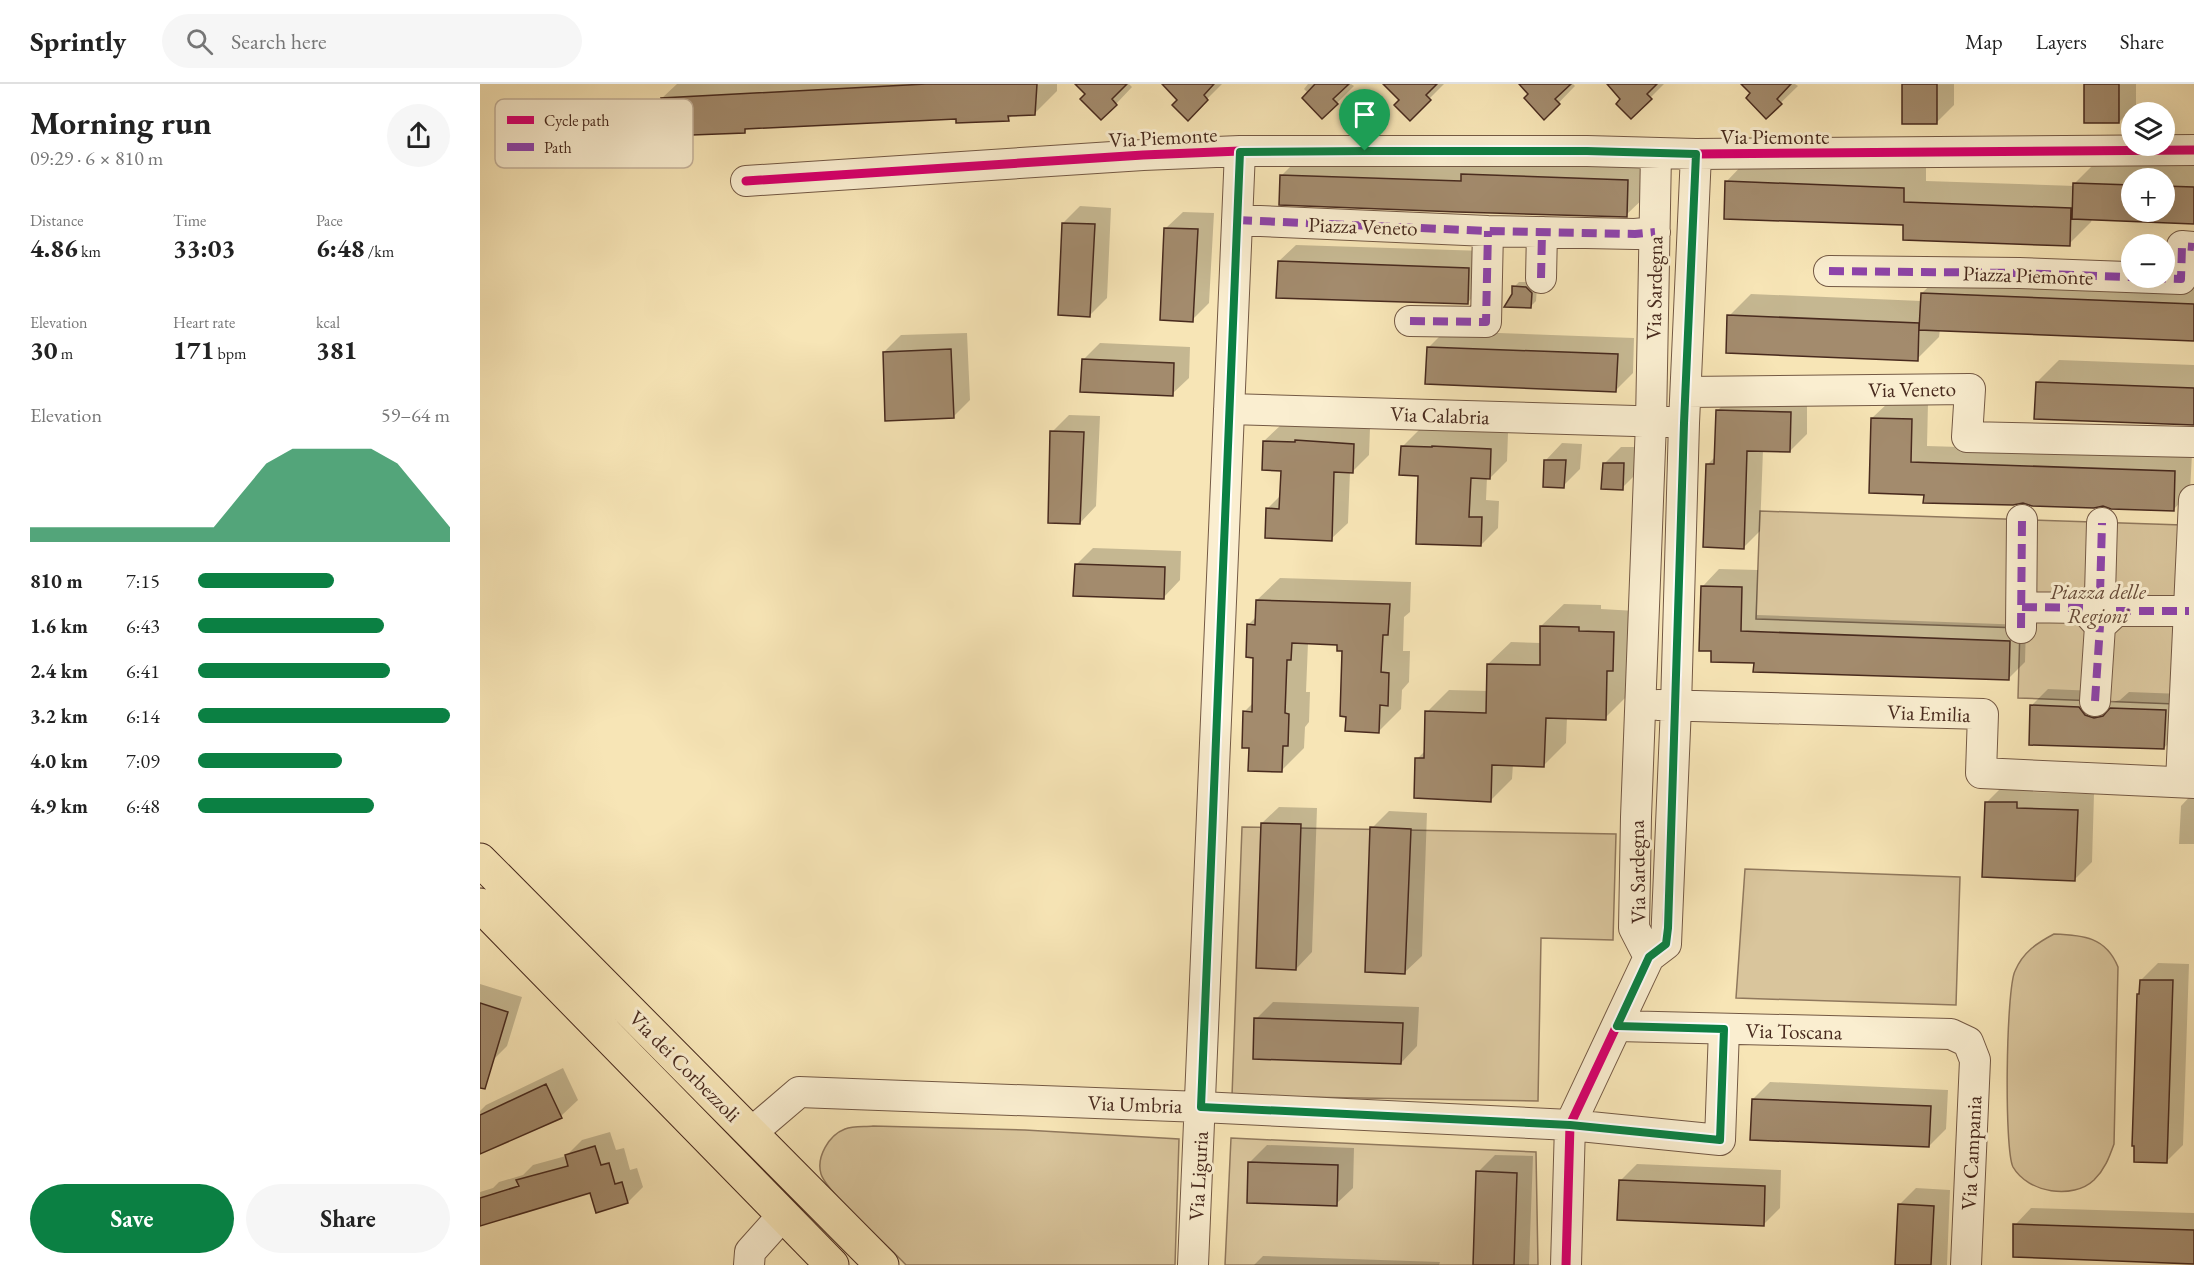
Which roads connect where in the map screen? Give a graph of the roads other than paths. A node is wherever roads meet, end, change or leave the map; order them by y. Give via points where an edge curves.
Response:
1 (2194, 150) edge
2 (1240, 152) junction
3 (1656, 153) junction
4 (1696, 154) junction
5 (746, 181) dead end
6 (1237, 220) junction
7 (1488, 231) junction
8 (1542, 232) junction
9 (1655, 232) junction
10 (2194, 247) edge
11 (1829, 271) dead end
12 (1541, 278) dead end
13 (1410, 321) dead end
14 (1686, 392) junction
15 (1230, 409) junction
16 (1651, 422) junction
17 (1684, 423) junction
18 (2194, 442) edge
19 (2194, 500) edge
20 (2022, 520) dead end
21 (2102, 523) dead end
22 (2100, 610) junction
23 (2189, 611) junction
24 (2095, 701) dead end
25 (1640, 704) junction
26 (1676, 706) junction
27 (2188, 783) edge
28 (482, 867) edge
29 (480, 905) edge
30 (1649, 957) junction
31 (1617, 1026) junction
32 (1724, 1029) junction
33 (1968, 1042) joint
34 (1201, 1107) junction
35 (1570, 1125) junction
36 (752, 1132) junction
37 (783, 1215) junction
38 (749, 1265) edge
39 (832, 1265) edge
40 (882, 1265) edge
41 (1193, 1265) edge
42 (1566, 1265) edge
43 (1966, 1265) edge

1 - 4 street, Via Piemonte
2 - 3 street, Via Piemonte
2 - 5 street, Via Piemonte
2 - 6 street, Via Liguria
3 - 4 street, Via Piemonte
3 - 9 street, Via Sardegna
4 - 14 street, Via Sardegna
6 - 7 street, Piazza Veneto
6 - 15 street, Via Liguria
7 - 8 street, Piazza Veneto
7 - 13 street via 1486,322
8 - 9 street, Piazza Veneto
8 - 12 street
9 - 16 street, Via Sardegna
10 - 11 street, Piazza Piemonte via 2182,246 2181,279
14 - 17 street, Via Sardegna
14 - 18 street, Via Veneto via 1970,388 1967,437
15 - 16 street, Via Calabria
15 - 34 street, Via Liguria
16 - 17 street
16 - 25 street, Via Sardegna
17 - 26 street, Via Sardegna
19 - 23 street
20 - 22 street via 2021,617
21 - 22 street
22 - 23 street
22 - 24 street
23 - 27 street
25 - 26 street
25 - 30 street, Via Sardegna via 1635,928
26 - 27 street, Via Emilia via 1983,714 1981,773
26 - 30 street, Via Sardegna via 1668,928 1666,944
28 - 36 main road, Via dei Corbezzoli
29 - 37 main road, Via dei Corbezzoli
30 - 31 street
31 - 32 street, Via Toscana
31 - 35 street
32 - 33 street, Via Toscana via 1951,1034
32 - 35 street, Via Umbria via 1720,1140
33 - 43 street, Via Campania via 1975,1060
34 - 35 street, Via Umbria
34 - 36 street, Via Umbria via 799,1092
34 - 41 street, Via Liguria
35 - 42 street
36 - 40 main road, Via dei Corbezzoli
37 - 38 street via 750,1252
37 - 39 main road, Via dei Corbezzoli

